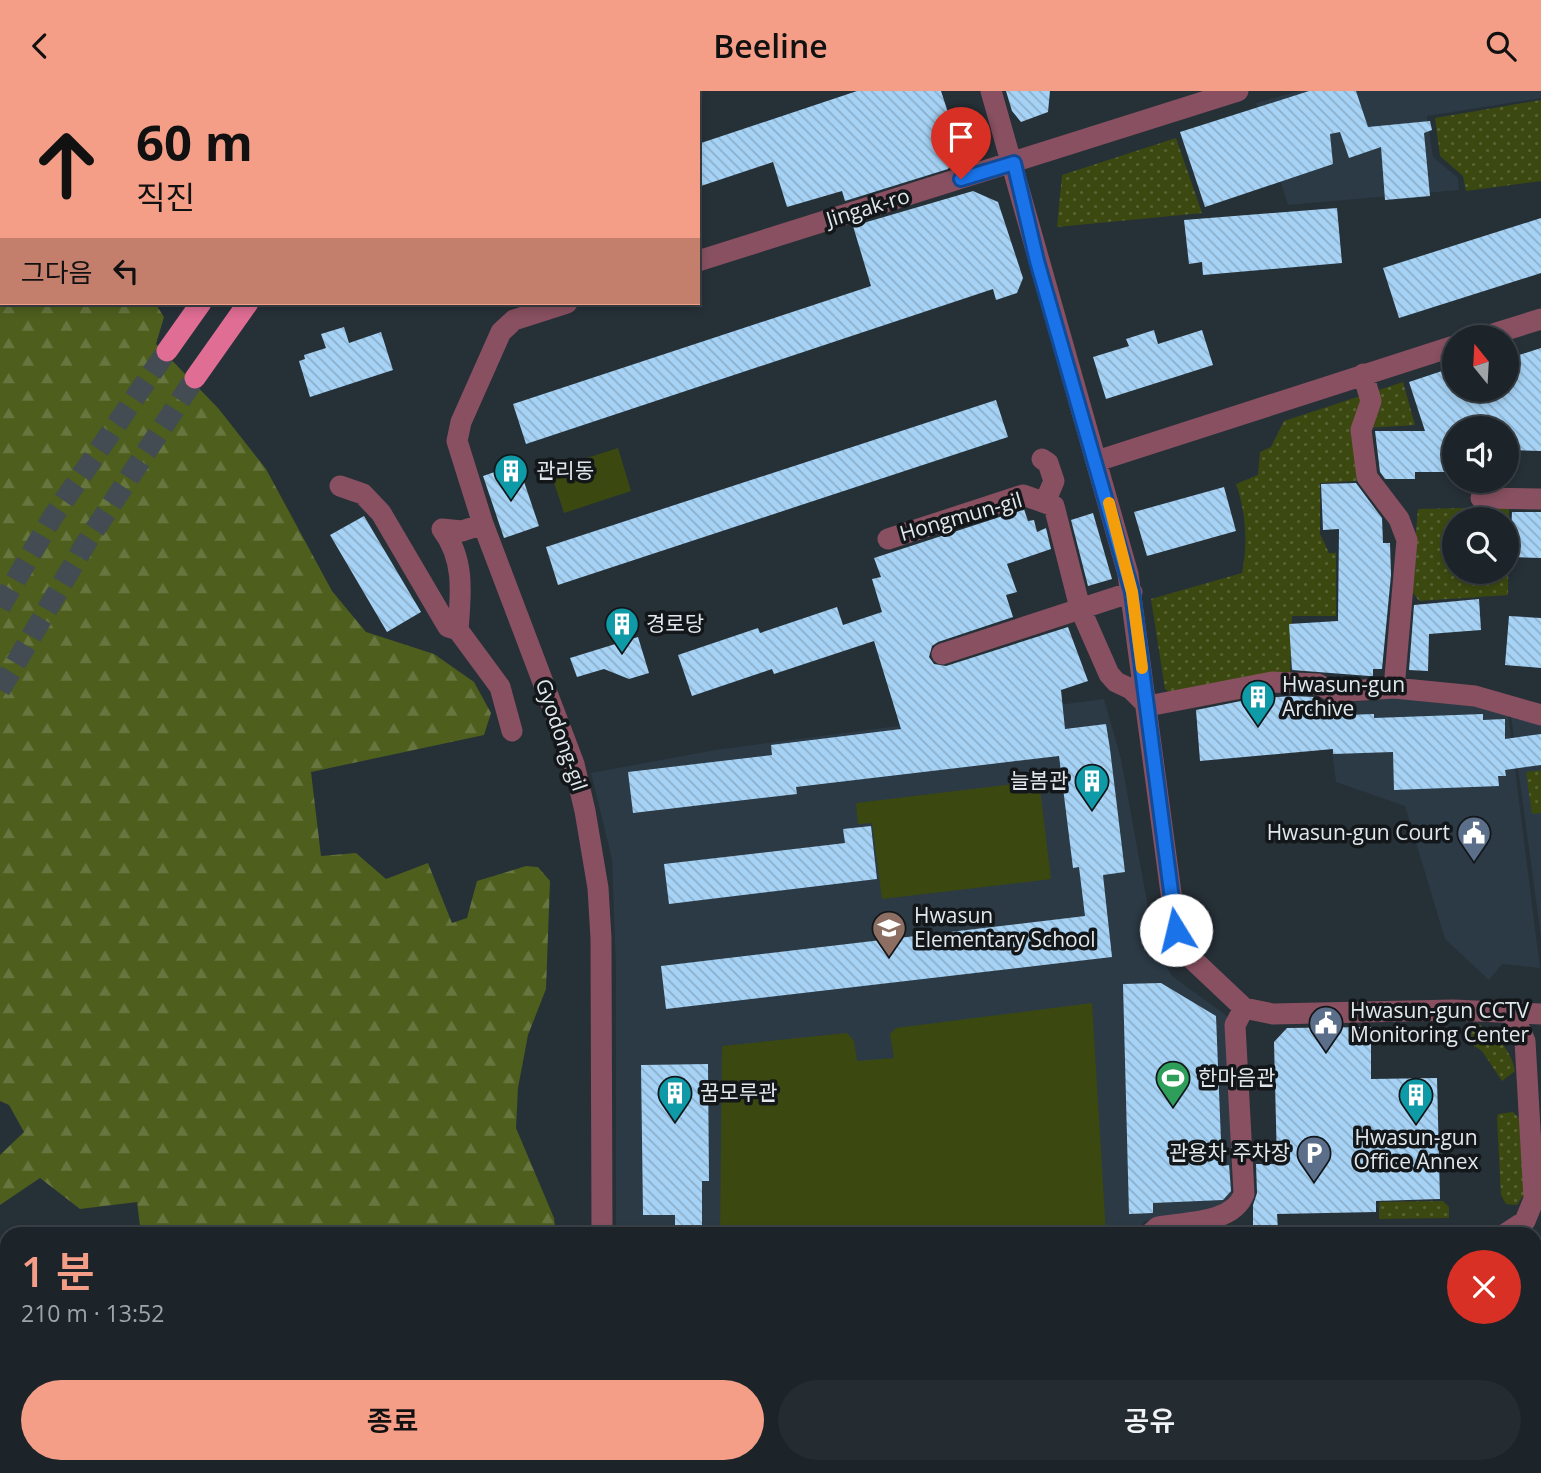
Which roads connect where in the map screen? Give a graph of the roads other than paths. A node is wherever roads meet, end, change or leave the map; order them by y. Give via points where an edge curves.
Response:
1 (991, 91) edge
2 (1238, 91) edge
3 (1014, 163) junction
4 (700, 260) edge
5 (200, 305) edge
6 (247, 305) edge
7 (561, 305) edge
8 (1541, 319) edge
9 (1519, 326) edge
10 (1442, 350) edge
11 (167, 351) tunnel mouth
12 (1363, 374) junction
13 (195, 378) tunnel mouth
14 (1042, 459) dead end
15 (1097, 461) junction
16 (340, 486) dead end
17 (1481, 498) dead end
18 (1541, 499) edge
19 (1045, 502) junction
20 (483, 524) junction
21 (888, 539) dead end
22 (1132, 592) junction
23 (1080, 608) junction
24 (458, 630) junction
25 (942, 654) dead end
26 (1394, 688) junction
27 (1148, 706) junction
28 (1541, 715) edge
29 (512, 731) dead end
30 (1244, 1008) junction
31 (1513, 1014) junction
32 (1541, 1014) edge
33 (602, 1227) edge
34 (1158, 1227) edge
35 (1516, 1227) edge

1 - 3 street
2 - 3 street, Jingak-ro
3 - 4 street, Jingak-ro
3 - 15 street via 1037,261
5 - 11 main road
6 - 13 main road
7 - 20 street, Gyodong-gil via 514,320 501,332 461,422 457,441
8 - 9 street
10 - 12 street
12 - 15 street
12 - 26 street via 1371,401 1361,430 1367,477 1399,519 1407,540
14 - 19 street via 1054,481
15 - 22 street
16 - 24 street via 363,494 381,513 448,627
17 - 18 street
19 - 21 street, Hongmun-gil via 1023,495
19 - 23 street, Hongmun-gil via 1054,506
20 - 24 street via 462,531 442,529 453,543 458,562
20 - 33 street, Gyodong-gil via 574,764 595,863 601,938
22 - 23 street
22 - 27 street
23 - 25 street
23 - 27 street, Hongmun-gil via 1108,674
24 - 29 street via 500,687
26 - 27 street via 1333,692 1318,684 1272,682
26 - 28 street via 1475,696
27 - 30 street via 1176,930 1191,958
30 - 31 street via 1273,1014 1453,1010
30 - 34 street via 1235,1025 1244,1194 1239,1207 1229,1214
31 - 32 street
31 - 35 street via 1525,1041 1534,1199 1525,1221

